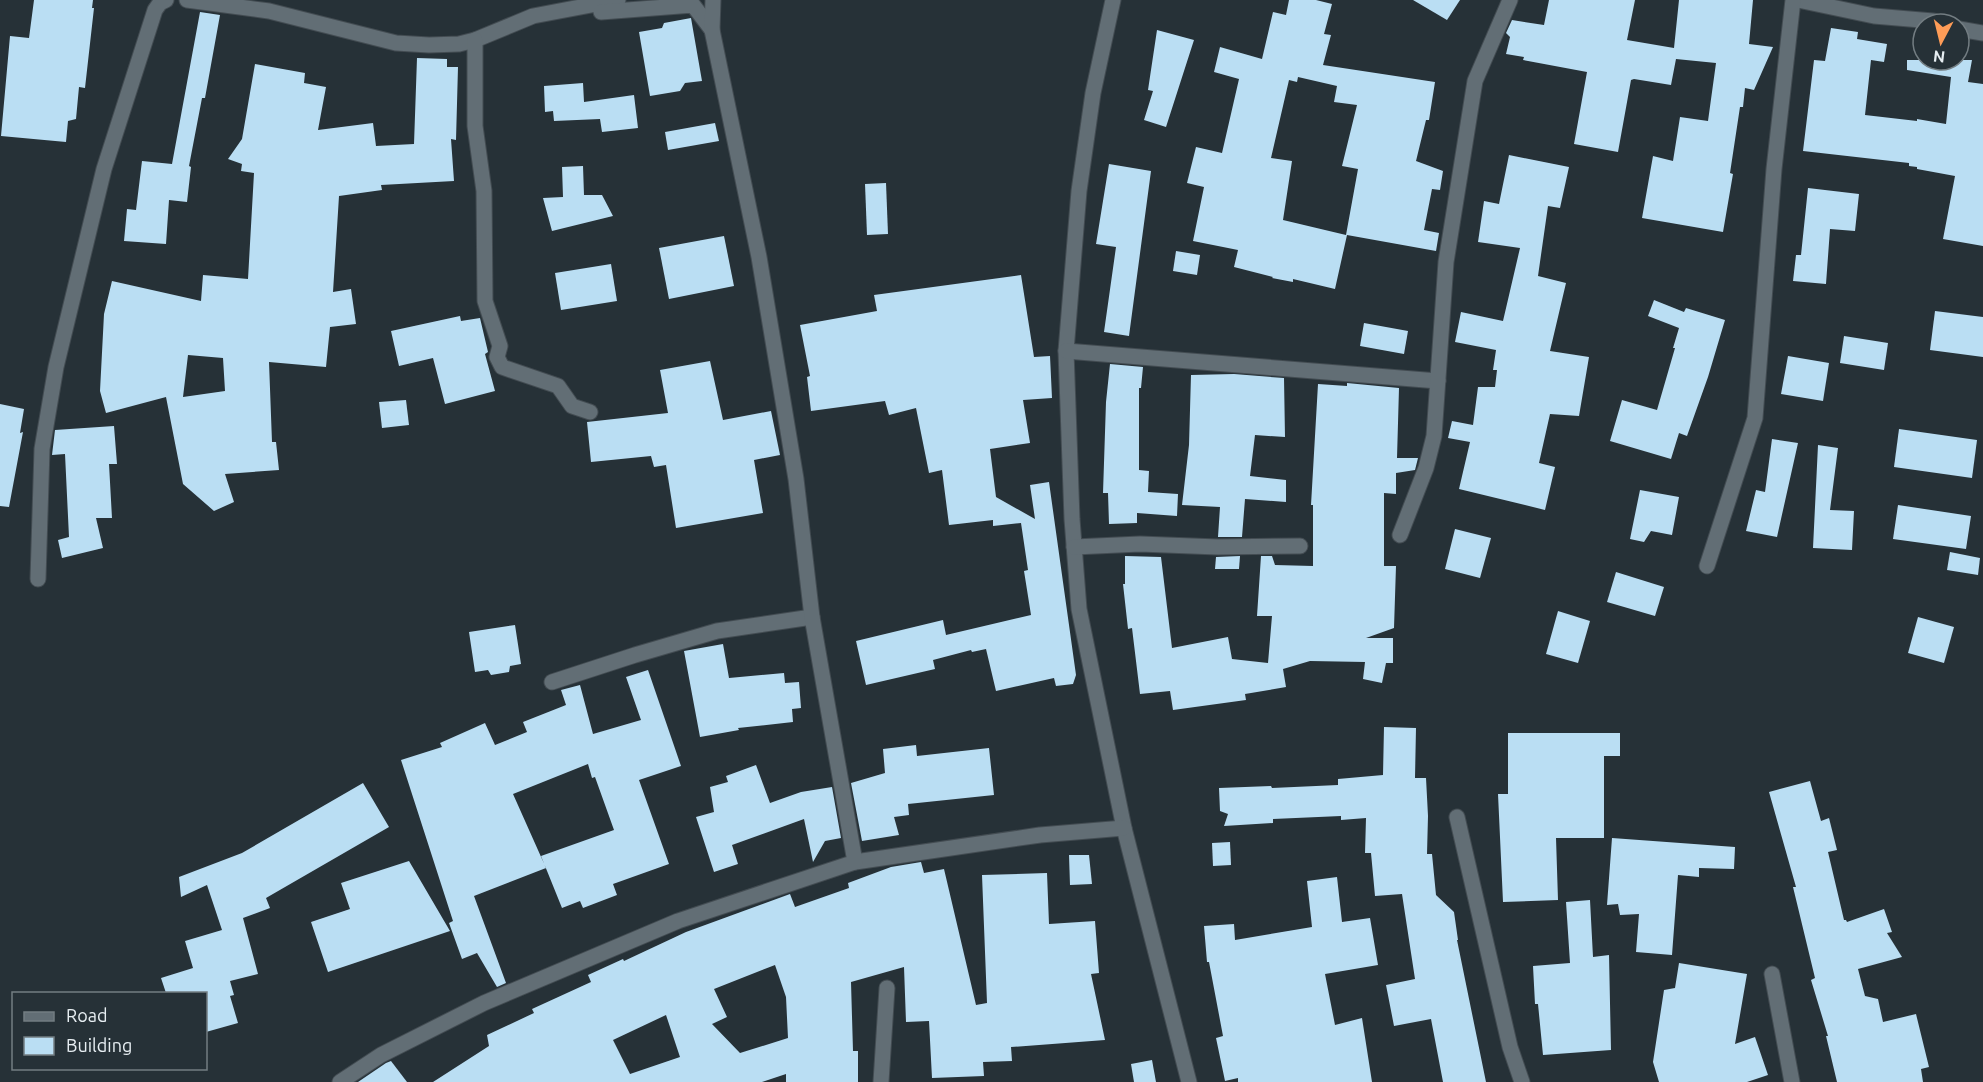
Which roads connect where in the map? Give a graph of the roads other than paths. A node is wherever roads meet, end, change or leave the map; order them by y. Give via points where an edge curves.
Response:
1 (166, 0) edge
2 (187, 0) edge
3 (618, 0) edge
4 (713, 0) edge
5 (1113, 0) edge
6 (1510, 0) edge
7 (1793, 0) edge
8 (1798, 0) edge
9 (270, 5) edge
10 (533, 16) junction
11 (1911, 19) edge
12 (712, 30) junction
13 (475, 40) junction
14 (1066, 351) junction
15 (1438, 381) junction
16 (590, 412) dead end
17 (1400, 535) dead end
18 (1300, 546) dead end
19 (1074, 548) junction
20 (1707, 566) dead end
21 (38, 579) dead end
22 (812, 617) junction
23 (552, 682) dead end
24 (1457, 817) dead end
25 (1124, 828) junction
26 (855, 862) junction
27 (1772, 974) dead end
28 (887, 988) dead end
29 (348, 1080) edge
30 (881, 1082) edge
31 (1189, 1082) edge
32 (1522, 1082) edge
33 (1792, 1082) edge

1 - 21 street via 154,10 104,170 56,367 42,449
2 - 9 street
3 - 10 street
4 - 12 street
5 - 14 street via 1093,93 1079,191
6 - 15 street via 1474,81 1446,262
7 - 20 street via 1774,169 1755,418
8 - 11 street via 1874,16
9 - 13 street via 396,43 459,45
10 - 12 street via 693,5
10 - 13 street
12 - 22 street via 759,257 796,479
13 - 16 street via 475,126 484,191 485,301 500,346 496,357 502,367 558,386 572,406
14 - 15 street
14 - 19 street
15 - 17 street via 1434,436
18 - 19 street via 1140,544
19 - 25 street via 1078,609
22 - 23 street via 717,631
22 - 26 street
24 - 32 street via 1510,1047
25 - 26 street via 1040,835
25 - 31 street
26 - 29 street via 678,921 484,1003 381,1055
27 - 33 street
28 - 30 street

